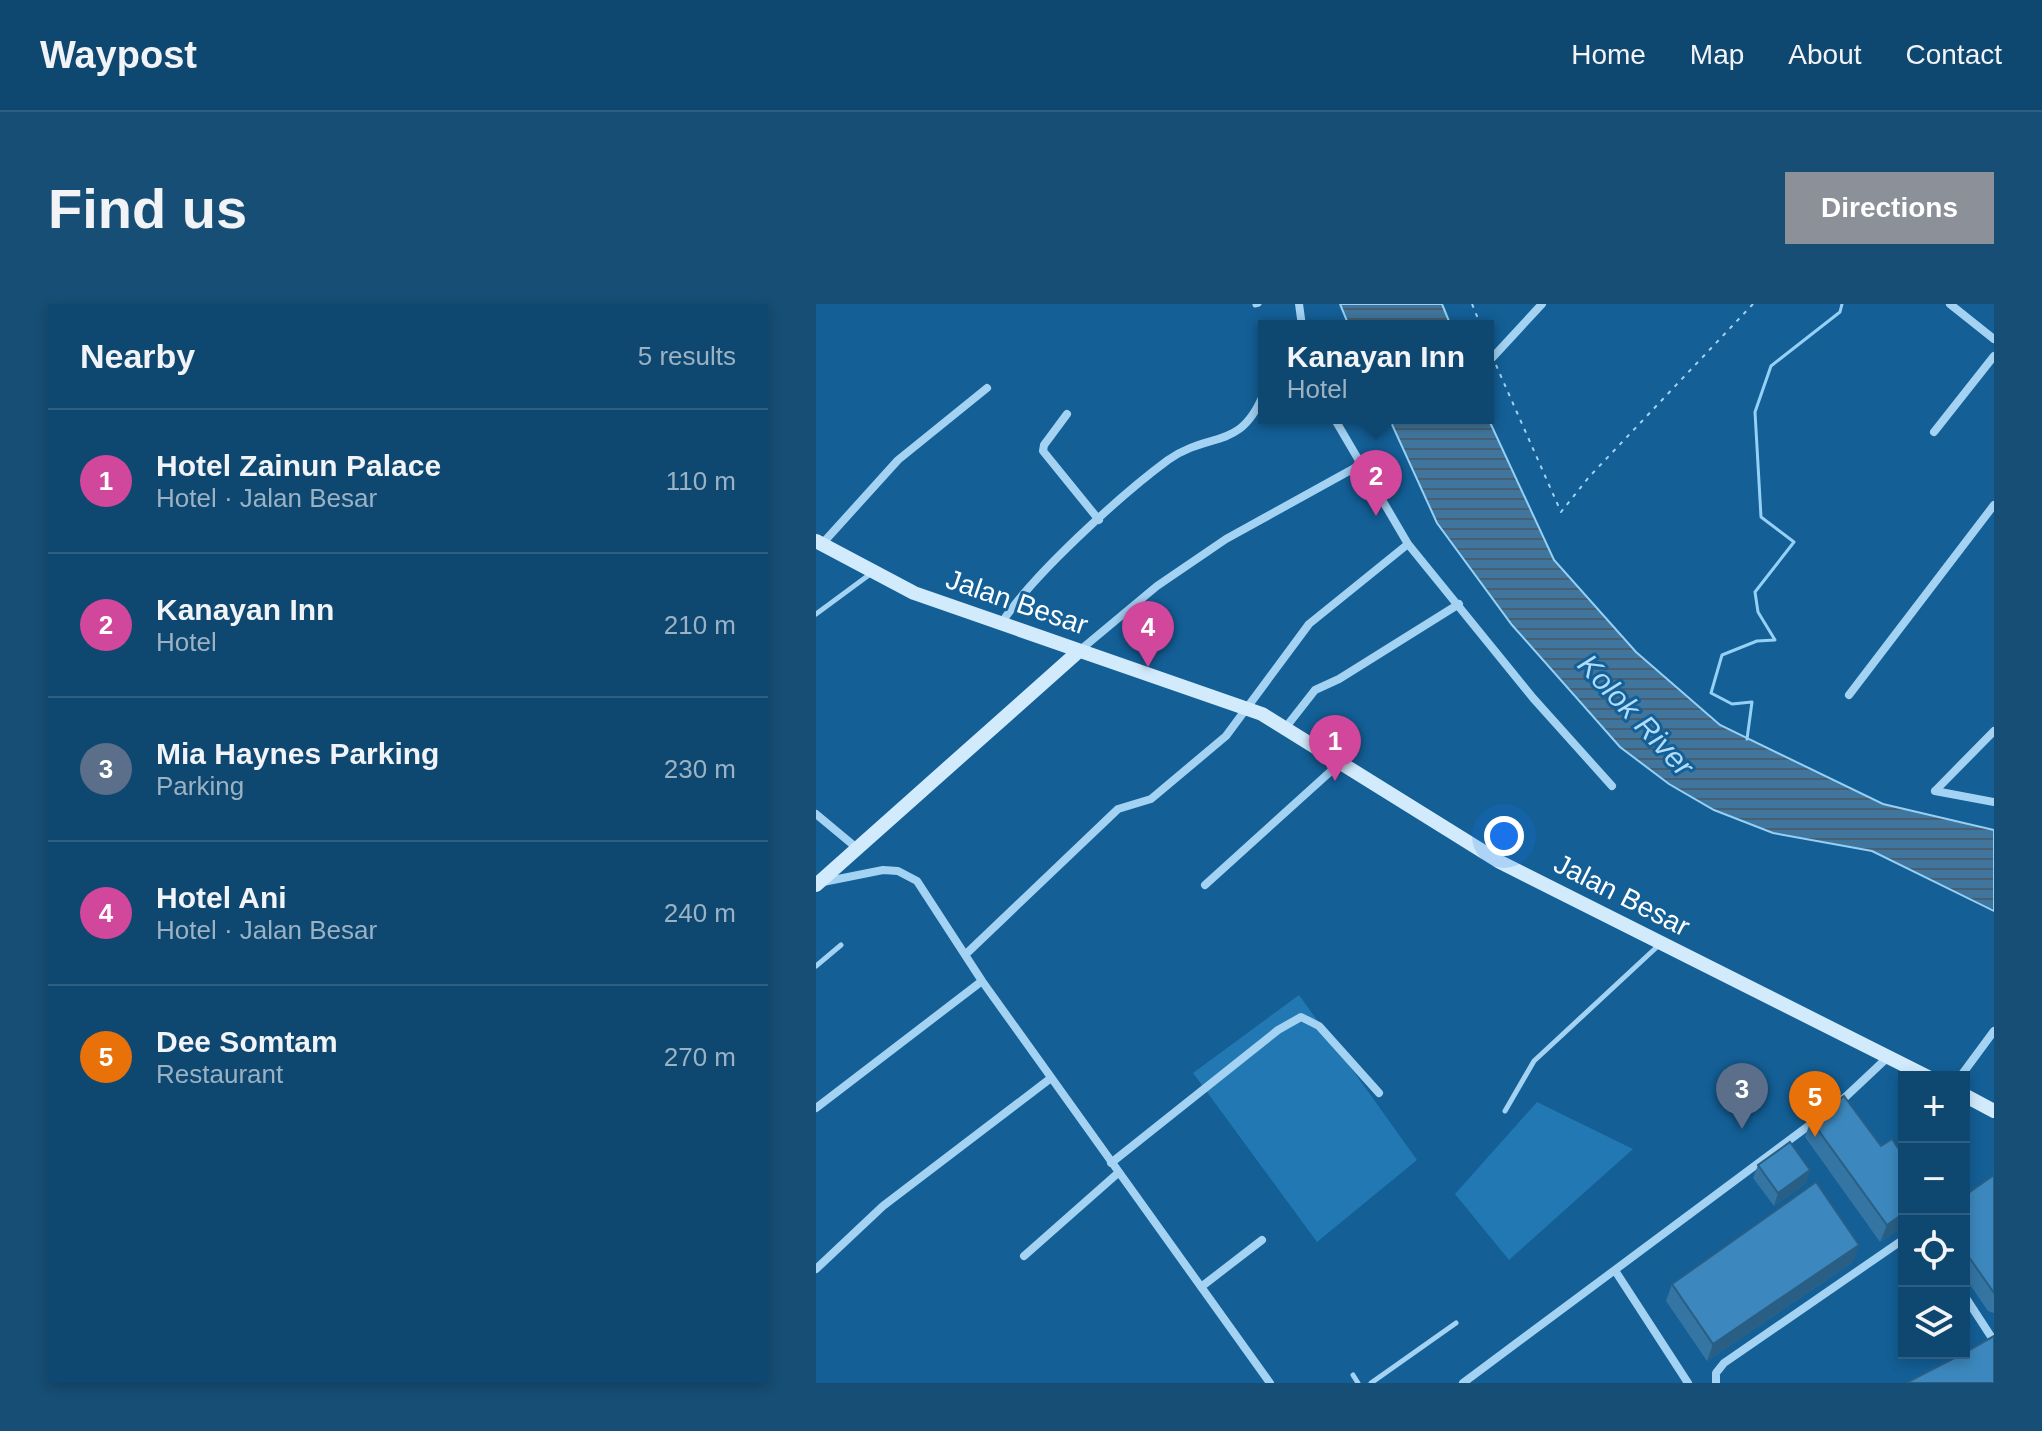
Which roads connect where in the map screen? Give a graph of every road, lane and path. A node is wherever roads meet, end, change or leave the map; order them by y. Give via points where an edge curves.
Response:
1 (1542, 304) edge
2 (1753, 304) edge
3 (1950, 304) edge
4 (1994, 339) edge
5 (1494, 356) edge
6 (1994, 356) edge
7 (1494, 359) edge
8 (987, 388) dead end
9 (1258, 410) edge
10 (1067, 414) dead end
11 (1337, 424) edge
12 (1934, 432) dead end
13 (1360, 465) junction
14 (1994, 505) edge
15 (1099, 520) junction
16 (819, 542) edge
17 (1408, 544) junction
18 (874, 572) junction
19 (1459, 604) junction
20 (816, 614) edge
21 (1001, 624) junction
22 (1079, 651) junction
23 (1849, 695) dead end
24 (1245, 708) junction
25 (1286, 727) junction
26 (1994, 731) edge
27 (1342, 761) junction
28 (1612, 786) dead end
29 (1994, 802) edge
30 (816, 814) edge
31 (858, 849) junction
32 (817, 884) edge
33 (1205, 885) dead end
34 (841, 945) dead end
35 (1660, 945) junction
36 (966, 954) junction
37 (817, 963) edge
38 (982, 981) junction
39 (1994, 1031) edge
40 (1888, 1057) junction
41 (1916, 1071) edge
42 (1964, 1071) edge
43 (1051, 1078) junction
44 (1379, 1093) dead end
45 (1970, 1098) edge
46 (816, 1108) edge
47 (1505, 1111) dead end
48 (1994, 1111) edge
49 (1111, 1163) junction
50 (1118, 1173) junction
51 (1262, 1240) dead end
52 (1898, 1243) edge
53 (1024, 1256) dead end
54 (816, 1269) edge
55 (1616, 1272) junction
56 (1201, 1287) junction
57 (1970, 1304) edge
58 (1456, 1323) dead end
59 (1993, 1338) edge
60 (1978, 1346) edge
61 (1353, 1375) dead end
62 (1270, 1383) edge
63 (1358, 1383) edge
64 (1371, 1383) edge
65 (1463, 1383) edge
66 (1688, 1383) edge
67 (1716, 1383) edge

1 - 5 street
2 - 7 path via 1561,512
3 - 4 street
6 - 12 street
8 - 16 street via 891,466
9 - 15 street via 1243,429 1168,460
10 - 15 street via 1043,451
11 - 13 street
13 - 17 street
13 - 22 street via 1226,539 1157,586
14 - 23 street
15 - 21 street
16 - 18 main road, Jalan Besar
17 - 19 street
17 - 24 street via 1309,624
18 - 20 lane
18 - 21 main road, Jalan Besar via 914,593
19 - 25 street via 1315,690
19 - 28 street
21 - 22 main road, Jalan Besar
22 - 24 main road, Jalan Besar
22 - 31 main road
24 - 25 main road, Jalan Besar
24 - 36 street via 1226,736 1151,799 1118,809
25 - 27 main road, Jalan Besar
26 - 29 street via 1935,791
27 - 33 street
27 - 35 main road, Jalan Besar via 1500,862
30 - 31 street
31 - 32 main road
32 - 36 street via 883,870 908,875
34 - 37 lane
35 - 40 main road, Jalan Besar
35 - 47 lane via 1534,1061
36 - 38 street
38 - 43 street
38 - 46 street
39 - 42 street
40 - 41 main road, Jalan Besar
40 - 55 street via 1840,1102
43 - 49 street
43 - 54 street via 883,1206
44 - 49 street via 1319,1026 1301,1017
45 - 48 main road
49 - 50 street
50 - 53 street
50 - 56 street
51 - 56 street
52 - 67 street via 1724,1363
55 - 65 street
55 - 66 street
56 - 62 street
57 - 59 street
58 - 64 lane
59 - 60 street
61 - 63 lane

